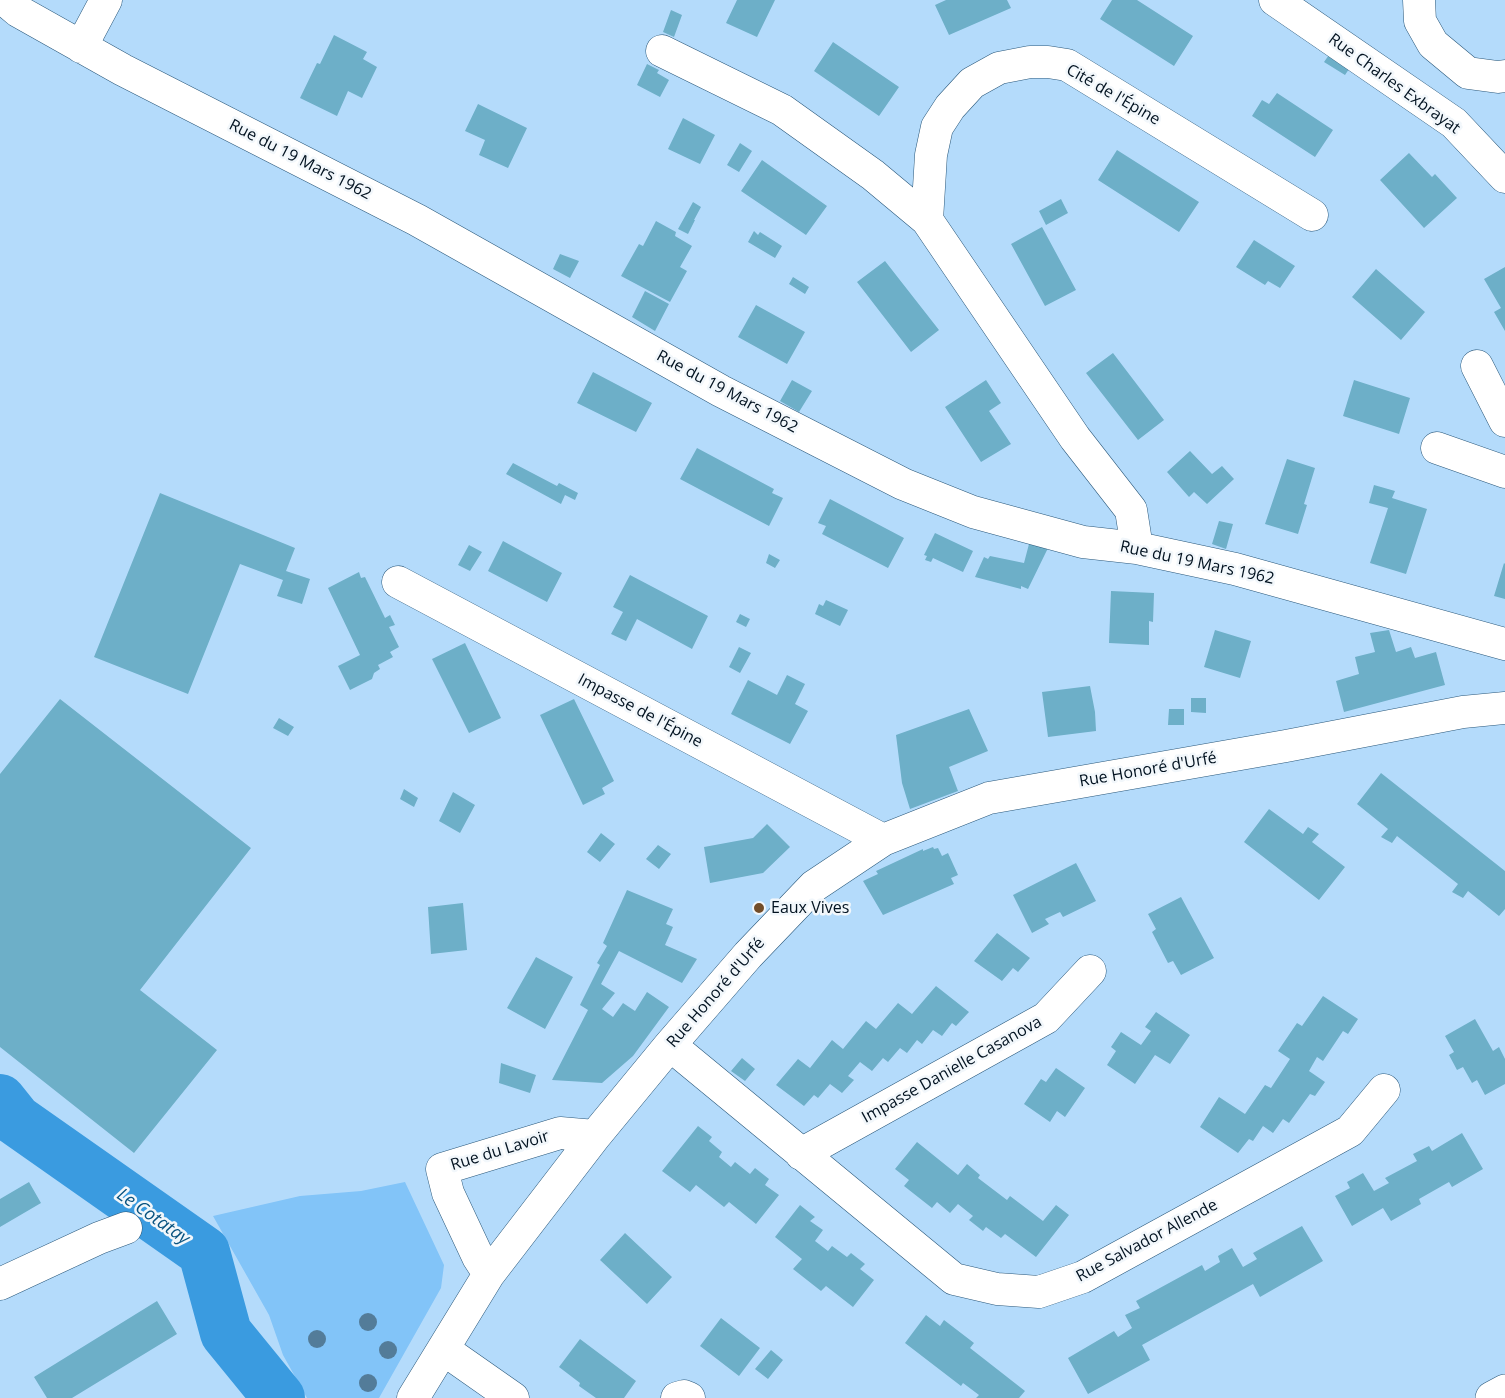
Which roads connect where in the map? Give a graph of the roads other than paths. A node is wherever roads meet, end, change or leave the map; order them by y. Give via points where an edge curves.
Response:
1 (5, 0) edge
2 (106, 0) edge
3 (1275, 0) edge
4 (1419, 0) edge
5 (81, 46) junction
6 (662, 51) dead end
7 (1505, 76) edge
8 (1505, 177) edge
9 (1312, 215) dead end
10 (927, 220) junction
11 (1477, 366) dead end
12 (1505, 420) edge
13 (1437, 448) dead end
14 (1505, 472) edge
15 (1137, 548) junction
16 (398, 582) dead end
17 (1505, 644) edge
18 (1505, 708) edge
19 (883, 840) junction
20 (1090, 971) dead end
21 (670, 1045) junction
22 (1384, 1090) dead end
23 (595, 1136) junction
24 (801, 1154) junction
25 (126, 1228) dead end
26 (489, 1274) junction
27 (0, 1284) edge
28 (443, 1349) junction
29 (1505, 1391) edge
30 (413, 1398) edge
31 (513, 1398) edge
32 (677, 1398) edge
33 (688, 1398) edge
34 (1492, 1398) edge

1 - 5 street, Rue du 19 Mars 1962
2 - 5 street
3 - 8 street, Rue Charles Exbrayat via 1454,123
4 - 7 street via 1420,21 1432,44 1468,73
5 - 15 street, Rue du 19 Mars 1962 via 417,220 721,391 903,484 973,512 1083,542
6 - 10 street via 782,110 873,175
9 - 10 street, Cité de l'Épine via 1067,65 1030,62 999,68 972,83 950,107 937,128 931,155
10 - 15 street via 1075,438 1131,510
11 - 12 street
13 - 14 street
15 - 17 street, Rue du 19 Mars 1962 via 1235,569
16 - 19 street, Impasse de l'Épine
18 - 19 street, Rue Honoré d'Urfé via 1463,712 989,798
19 - 21 street, Rue Honoré d'Urfé via 814,886
20 - 24 street, Impasse Danielle Casanova via 1046,1018
21 - 23 street, Rue Honoré d'Urfé
21 - 24 street, Rue Salvador Allende
22 - 24 street, Rue Salvador Allende via 1350,1131 1083,1277 1039,1292 997,1289 954,1279
23 - 26 street, Rue Honoré d'Urfé
23 - 26 street, Rue du Lavoir via 560,1133 442,1169 448,1193
25 - 27 street
26 - 28 street, Rue Honoré d'Urfé
28 - 30 street, Rue Honoré d'Urfé
28 - 31 street
29 - 34 highway
32 - 33 street

